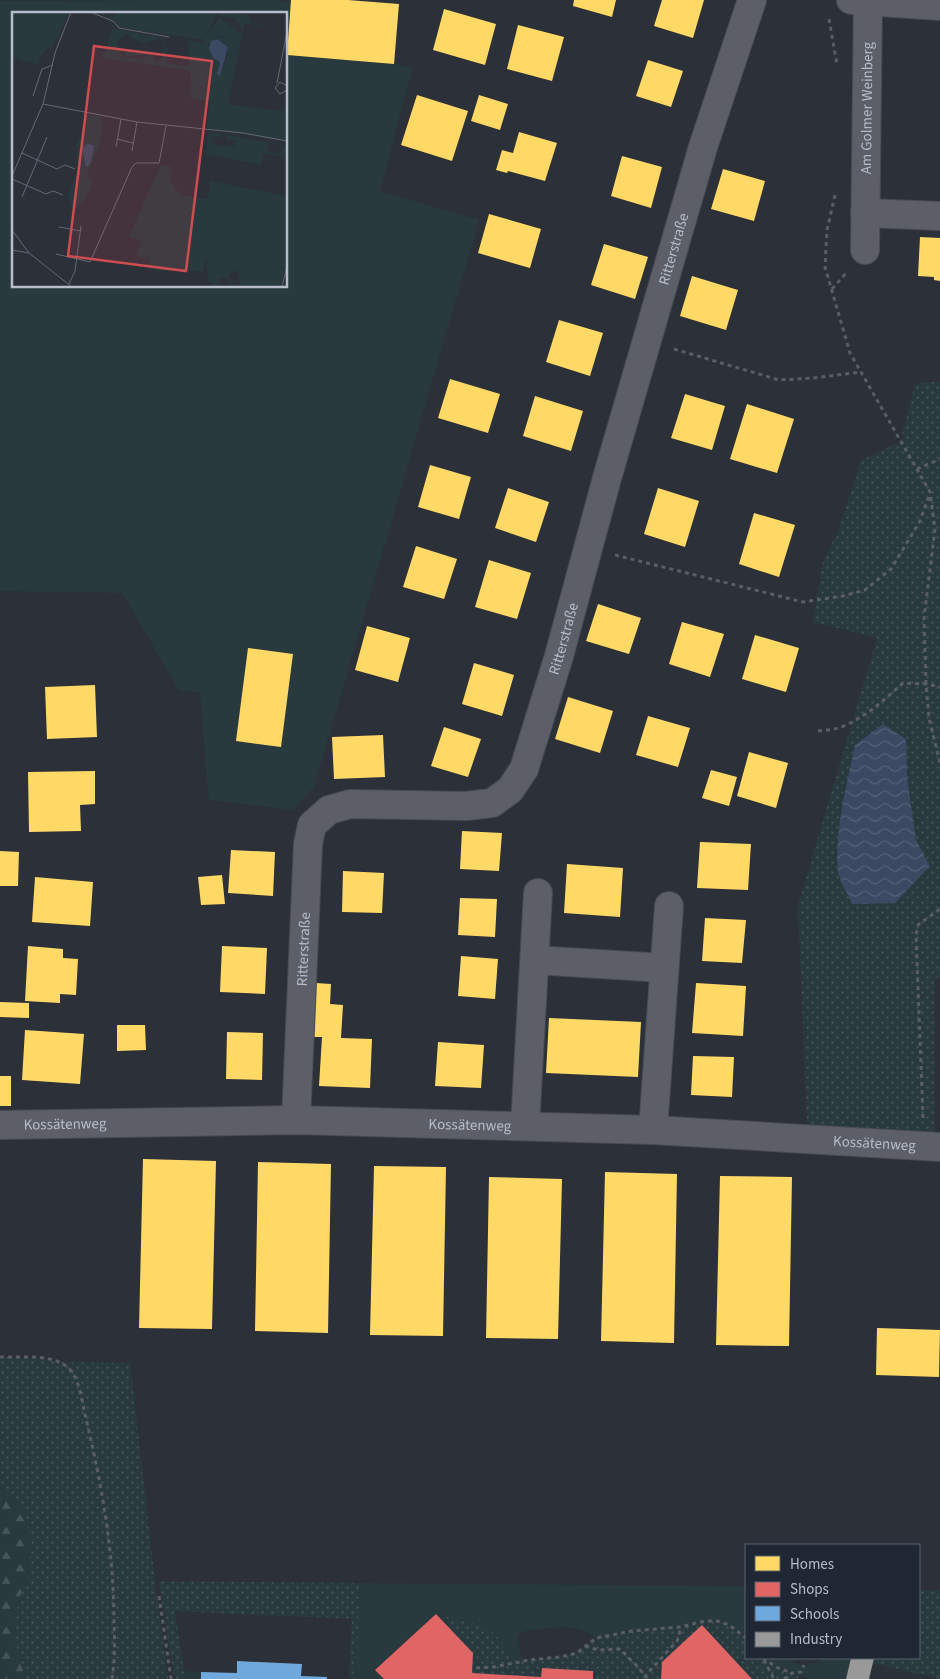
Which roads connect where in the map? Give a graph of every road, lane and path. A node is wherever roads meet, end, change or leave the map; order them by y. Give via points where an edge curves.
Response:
1 (752, 0) edge
2 (861, 1) edge
3 (940, 6) edge
4 (829, 18) dead end
5 (838, 72) dead end
6 (836, 192) dead end
7 (865, 213) junction
8 (940, 216) edge
9 (865, 250) dead end
10 (647, 342) junction
11 (861, 372) junction
12 (940, 459) edge
13 (917, 469) junction
14 (930, 492) junction
15 (588, 548) junction
16 (926, 684) junction
17 (940, 687) edge
18 (818, 731) dead end
19 (940, 763) edge
20 (538, 893) dead end
21 (669, 906) dead end
22 (940, 909) edge
23 (535, 960) junction
24 (664, 968) junction
25 (296, 1120) junction
26 (0, 1125) edge
27 (525, 1126) junction
28 (653, 1130) junction
29 (932, 1147) edge
30 (0, 1357) edge
31 (6, 1357) junction
32 (0, 1363) edge
33 (159, 1596) dead end
34 (680, 1627) junction
35 (745, 1637) edge
36 (584, 1646) junction
37 (764, 1659) edge
38 (764, 1659) edge
39 (804, 1665) dead end
40 (476, 1668) dead end
41 (792, 1673) junction
42 (112, 1679) edge
43 (171, 1679) edge
44 (774, 1679) edge
45 (784, 1679) edge

1 - 10 street, Ritterstraße via 703,147
2 - 3 street, Am Golmer Weinberg
2 - 7 street, Am Golmer Weinberg via 868,56
4 - 5 path
6 - 11 path via 825,267 850,353
7 - 8 street
7 - 9 street, Am Golmer Weinberg
10 - 11 path via 779,380
10 - 15 street, Ritterstraße
11 - 13 path
12 - 13 path
13 - 14 path
14 - 15 path via 920,521 891,569 865,590 844,596 803,602
14 - 16 path via 935,529 924,618
15 - 25 street, Ritterstraße via 524,768 510,790 492,803 466,806 350,804 329,810 312,825 308,844
16 - 17 path
16 - 18 path via 903,683 863,716 838,728
16 - 19 path via 929,718
20 - 23 street
21 - 24 street
22 - 29 path via 918,925 916,936
23 - 24 street
23 - 27 street
24 - 28 street
25 - 26 street, Kossätenweg
25 - 27 street, Kossätenweg
27 - 28 street, Kossätenweg
28 - 29 street, Kossätenweg
30 - 31 path
31 - 32 path
31 - 42 path via 61,1362 72,1373 80,1391 98,1471 110,1551 114,1593
33 - 43 path
34 - 35 path via 705,1621 723,1622
34 - 36 path via 614,1634 596,1638
34 - 36 path via 677,1641 646,1678 620,1649 598,1650
36 - 40 path via 577,1653 560,1657
37 - 41 path
38 - 44 path
39 - 41 path via 801,1672
41 - 45 path

